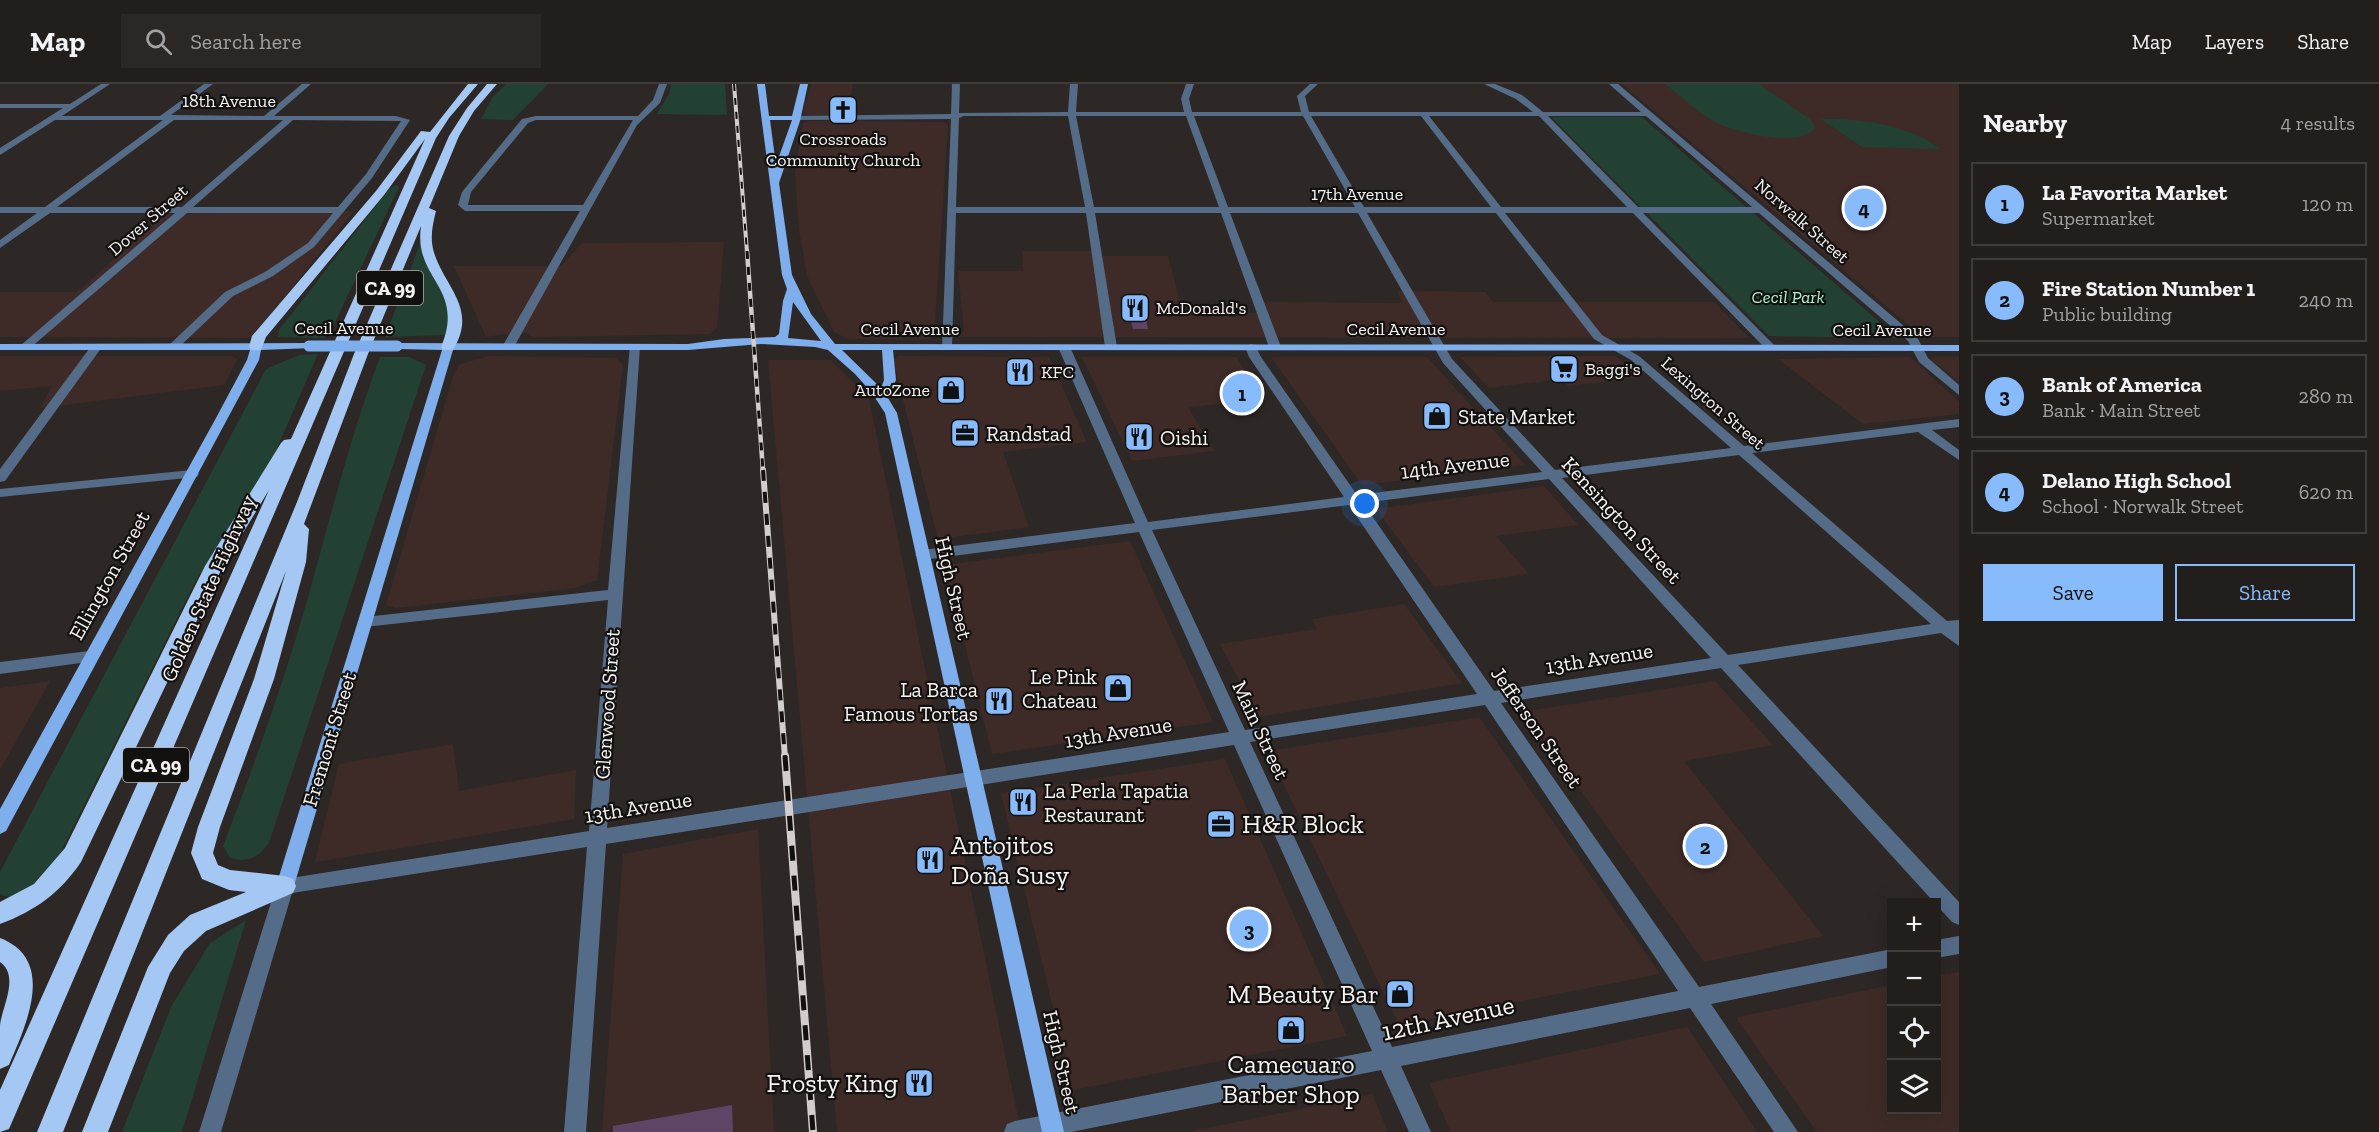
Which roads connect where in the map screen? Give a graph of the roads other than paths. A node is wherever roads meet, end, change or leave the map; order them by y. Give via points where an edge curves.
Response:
1 (106, 84) edge
2 (209, 84) edge
3 (307, 84) edge
4 (473, 84) edge
5 (492, 84) edge
6 (663, 84) edge
7 (761, 84) edge
8 (804, 84) edge
9 (956, 84) edge
10 (1074, 84) edge
11 (1190, 84) edge
12 (1314, 84) edge
13 (1488, 84) edge
14 (1613, 84) edge
15 (456, 102) junction
16 (0, 106) edge
17 (72, 106) junction
18 (1072, 114) junction
19 (1189, 114) junction
20 (1306, 114) junction
21 (1423, 114) junction
22 (1540, 114) junction
23 (1648, 114) junction
24 (955, 116) junction
25 (168, 117) junction
26 (53, 118) junction
27 (266, 118) junction
28 (291, 118) junction
29 (639, 118) junction
30 (765, 118) junction
31 (796, 118) junction
32 (0, 152) edge
33 (436, 178) junction
34 (774, 184) junction
35 (587, 208) junction
36 (0, 210) edge
37 (48, 210) junction
38 (185, 210) junction
39 (341, 210) junction
40 (951, 210) junction
41 (1090, 210) junction
42 (1224, 210) junction
43 (1362, 210) junction
44 (1498, 210) junction
45 (1636, 210) junction
46 (1762, 210) junction
47 (0, 244) edge
48 (792, 289) junction
49 (776, 342) junction
50 (174, 346) junction
51 (448, 346) junction
52 (0, 347) edge
53 (25, 347) junction
54 (96, 347) junction
55 (256, 347) junction
56 (508, 347) junction
57 (633, 347) junction
58 (688, 347) junction
59 (833, 347) junction
60 (887, 347) junction
61 (946, 347) junction
62 (1064, 347) junction
63 (1111, 347) junction
64 (1251, 347) junction
65 (1275, 347) junction
66 (1440, 347) junction
67 (1616, 348) junction
68 (1771, 348) junction
69 (1917, 348) junction
70 (1959, 348) edge
71 (1959, 391) edge
72 (883, 396) junction
73 (312, 409) junction
74 (1959, 423) edge
75 (1922, 429) junction
76 (1741, 452) junction
77 (1959, 456) edge
78 (192, 474) junction
79 (1551, 474) junction
80 (0, 478) edge
81 (0, 493) edge
82 (1353, 500) junction
83 (305, 502) junction
84 (1143, 526) junction
85 (922, 555) junction
86 (615, 594) junction
87 (365, 622) junction
88 (1951, 626) edge
89 (1959, 640) edge
90 (89, 657) junction
91 (1724, 661) junction
92 (0, 668) edge
93 (1490, 697) junction
94 (1240, 737) junction
95 (974, 778) junction
96 (0, 826) edge
97 (597, 837) junction
98 (285, 886) junction
99 (0, 914) edge
100 (1959, 916) edge
101 (1959, 945) edge
102 (1941, 948) edge
103 (0, 949) edge
104 (1887, 959) edge
105 (1693, 996) junction
106 (0, 1056) edge
107 (1386, 1058) junction
108 (0, 1120) edge
109 (1052, 1128) edge
110 (50, 1132) edge
111 (95, 1132) edge
112 (210, 1132) edge
113 (575, 1132) edge
114 (1015, 1132) edge
115 (1419, 1132) edge
116 (1787, 1132) edge

1 - 17 street
2 - 25 street
3 - 27 street
4 - 15 highway, Golden State Highway / CA 99
5 - 33 highway, CA 99 via 463,119
6 - 29 street via 657,101
7 - 30 main road, High Street
8 - 31 main road
9 - 24 street
10 - 18 street
11 - 19 street via 1185,99
12 - 20 street via 1301,96
13 - 22 street via 1519,97
14 - 23 street, Norwalk Street
15 - 55 highway via 427,131 259,336
15 - 73 highway, Golden State Highway / CA 99 via 431,138
16 - 17 street
17 - 26 street
18 - 19 street
18 - 24 street
18 - 41 street
19 - 20 street
19 - 42 street
20 - 21 street
20 - 43 street, Kensington Street
21 - 22 street
21 - 44 street, Lexington Street
22 - 23 street
22 - 45 street
23 - 46 street, Norwalk Street
24 - 31 street
24 - 40 street
25 - 26 street, 18th Avenue
25 - 27 street, 18th Avenue
25 - 37 street
26 - 32 street
27 - 28 street, 18th Avenue
28 - 38 street, Dover Street
28 - 39 street, 18th Avenue via 405,119 407,123
29 - 35 street
29 - 35 street via 529,119 467,192 463,205
30 - 31 main road
30 - 34 main road, High Street
31 - 34 main road
33 - 51 highway via 426,238 430,259 456,303 456,326
33 - 83 highway, CA 99 via 361,354
34 - 48 main road, High Street
35 - 56 street
36 - 37 street
37 - 38 street
37 - 47 street
38 - 39 street
38 - 53 street, Dover Street
39 - 50 street via 311,245 269,274 229,294
40 - 41 street, 17th Avenue
40 - 61 street
41 - 42 street, 17th Avenue
41 - 63 street
42 - 43 street, 17th Avenue
42 - 65 street
43 - 44 street, 17th Avenue
43 - 66 street, Kensington Street
44 - 45 street, 17th Avenue
44 - 67 street, Lexington Street via 1598,337
45 - 46 street, 17th Avenue
45 - 68 street
46 - 69 street, Norwalk Street via 1913,339
48 - 49 main road via 785,305 784,335
48 - 59 main road, High Street via 807,317
49 - 58 main road, Cecil Avenue via 719,342
49 - 59 main road, Cecil Avenue
50 - 54 main road, Cecil Avenue
50 - 55 main road, Cecil Avenue
51 - 55 main road, Cecil Avenue, bridge
51 - 56 main road, Cecil Avenue
51 - 87 main road, Fremont Street
52 - 53 main road, Cecil Avenue
53 - 54 main road, Cecil Avenue
54 - 80 street
55 - 78 main road, Ellington Street via 253,360
56 - 57 main road, Cecil Avenue
57 - 58 main road, Cecil Avenue
57 - 86 street, Glenwood Street
58 - 59 main road, Cecil Avenue via 718,352 814,351
59 - 60 main road, Cecil Avenue
59 - 72 main road, High Street
60 - 61 main road, Cecil Avenue
60 - 72 main road via 890,380
61 - 62 main road, Cecil Avenue
62 - 63 main road, Cecil Avenue
62 - 84 street, Main Street
63 - 64 main road, Cecil Avenue
64 - 65 main road, Cecil Avenue
64 - 82 street, Jefferson Street
65 - 66 main road, Cecil Avenue
66 - 67 main road, Cecil Avenue
66 - 79 street, Kensington Street via 1447,361
67 - 68 main road, Cecil Avenue
67 - 76 street, Lexington Street via 1635,358
68 - 69 main road, Cecil Avenue
69 - 70 main road, Cecil Avenue
69 - 71 street, Norwalk Street via 1923,360
72 - 85 main road, High Street via 891,413
73 - 99 highway via 214,566 73,855 42,892
73 - 108 highway, Golden State Highway / CA 99
74 - 75 street
75 - 76 street, 14th Avenue
75 - 77 street
76 - 79 street, 14th Avenue
76 - 88 street, Lexington Street
78 - 81 street
78 - 90 main road, Ellington Street
79 - 82 street, 14th Avenue
79 - 91 street, Kensington Street
82 - 84 street, 14th Avenue
82 - 93 street, Jefferson Street
83 - 98 highway via 297,562 264,680 208,827 202,853 210,872 230,880
83 - 110 highway, CA 99
84 - 85 street, 14th Avenue
84 - 94 street, Main Street
85 - 95 main road, High Street
86 - 87 street
86 - 97 street, Glenwood Street
87 - 98 main road, Fremont Street
88 - 89 street, Lexington Street
88 - 91 street, 13th Avenue
90 - 92 street
90 - 96 main road, Ellington Street
91 - 93 street, 13th Avenue
91 - 100 street, Kensington Street
93 - 94 street, 13th Avenue
93 - 105 street, Jefferson Street
94 - 95 street, 13th Avenue
94 - 107 street, Main Street
95 - 97 street, 13th Avenue
95 - 109 main road, High Street
97 - 98 street, 13th Avenue
97 - 113 street, Glenwood Street
98 - 111 highway via 198,923 176,943 160,967
98 - 112 street, Fremont Street
101 - 102 street
103 - 106 highway via 18,964 22,989
104 - 105 street, 12th Avenue
105 - 107 street, 12th Avenue
105 - 116 street, Jefferson Street
107 - 109 street, 12th Avenue
107 - 115 street, Main Street
109 - 114 street, 12th Avenue

